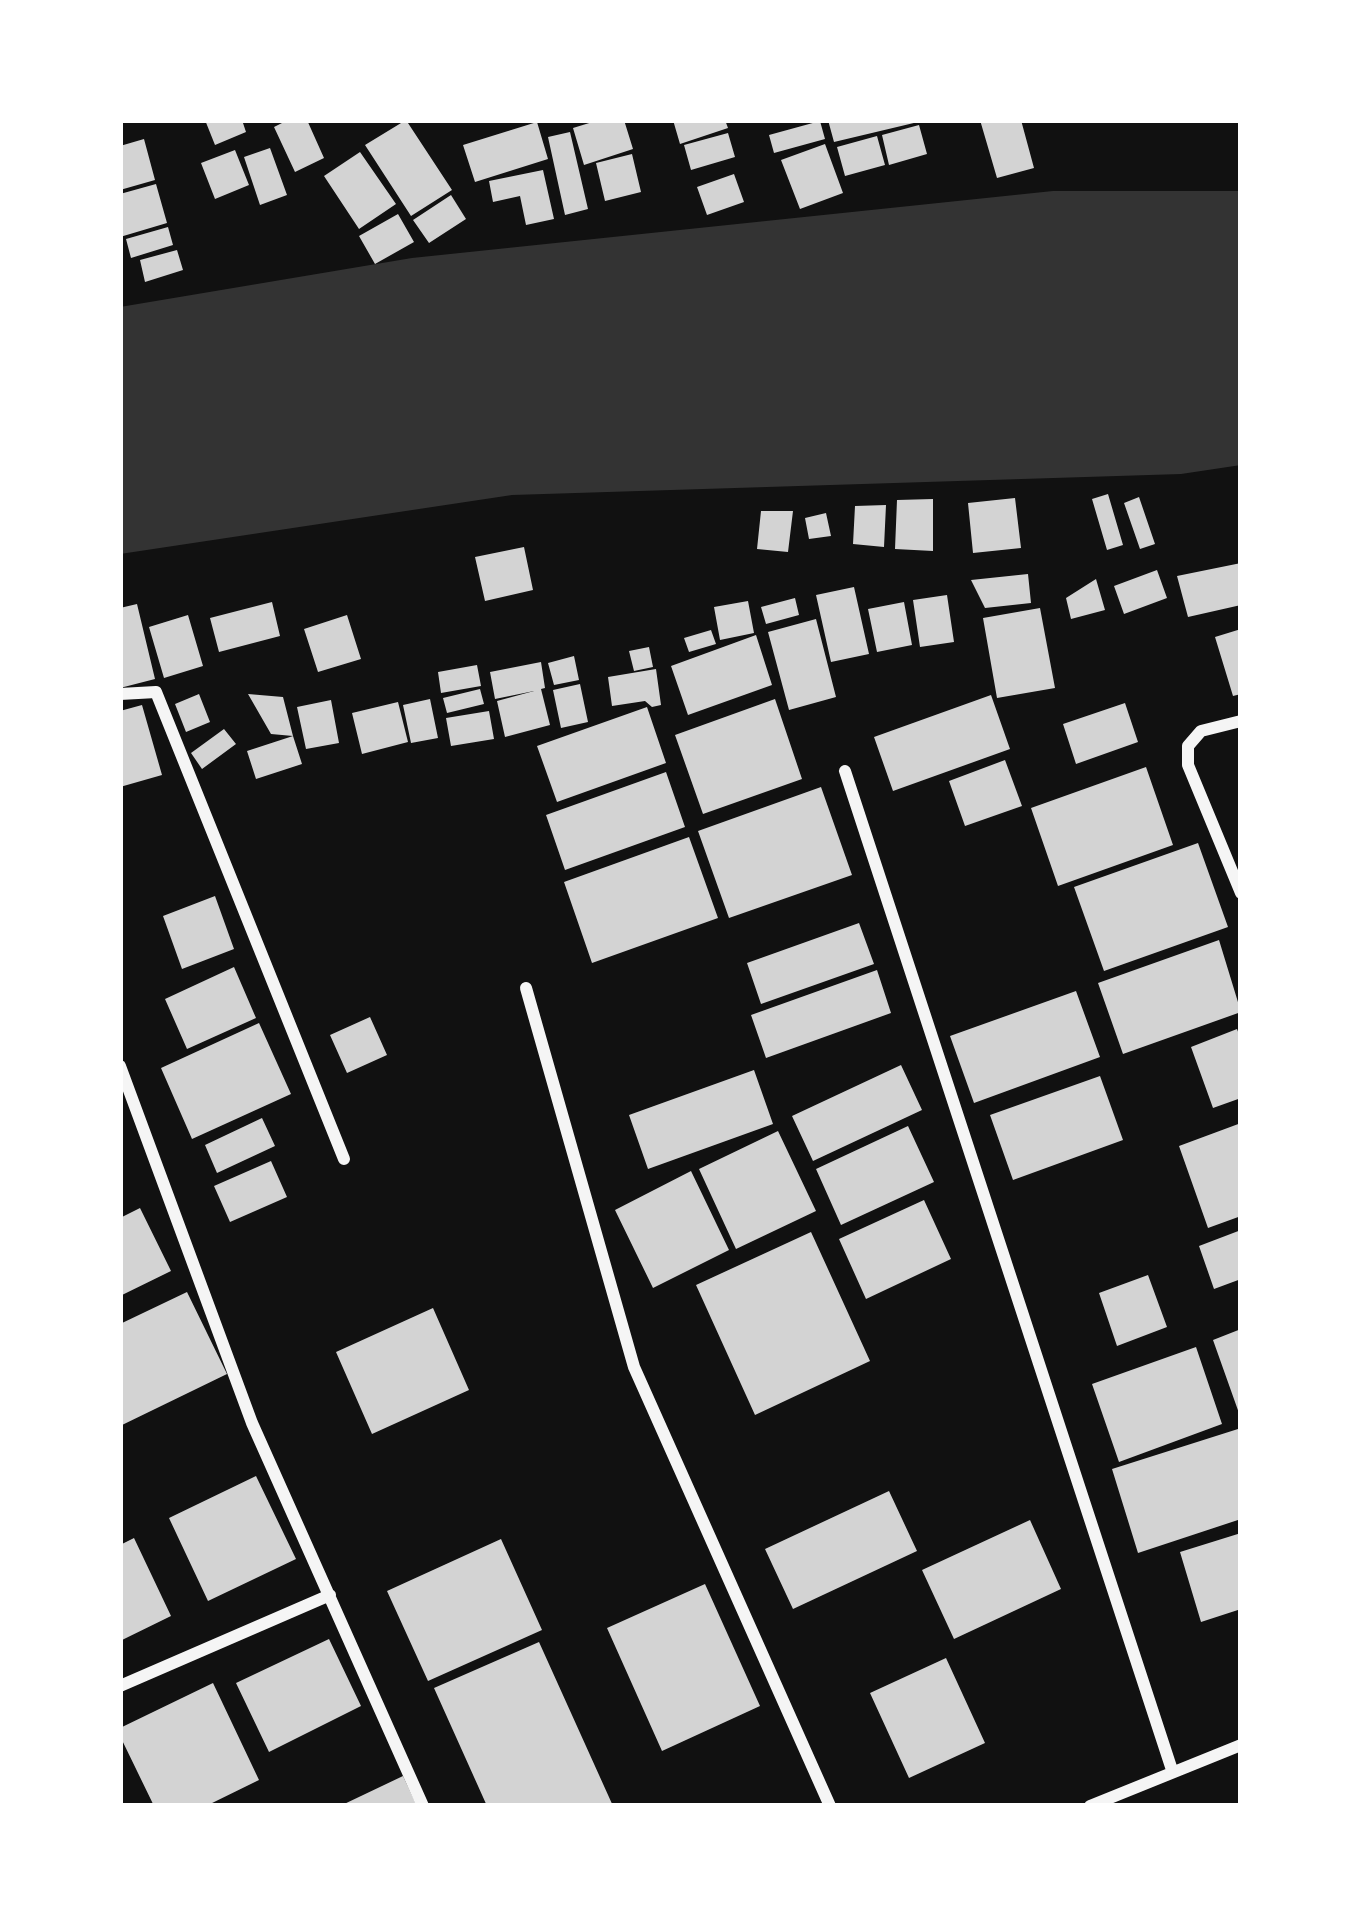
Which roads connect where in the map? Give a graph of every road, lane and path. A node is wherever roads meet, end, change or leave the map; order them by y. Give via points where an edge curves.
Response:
1 (120, 694) edge
2 (1241, 721) edge
3 (844, 771) dead end
4 (1241, 893) edge
5 (526, 988) dead end
6 (120, 1066) edge
7 (344, 1160) dead end
8 (330, 1595) junction
9 (120, 1686) edge
10 (1240, 1748) edge
11 (1172, 1770) junction
12 (423, 1806) edge
13 (830, 1806) edge
14 (1090, 1806) edge

1 - 7 street via 156,692
2 - 4 street via 1201,730 1188,746 1188,765
3 - 11 street
5 - 13 street via 634,1367
6 - 8 street via 252,1423
8 - 9 street
8 - 12 street
10 - 11 street
11 - 14 street

